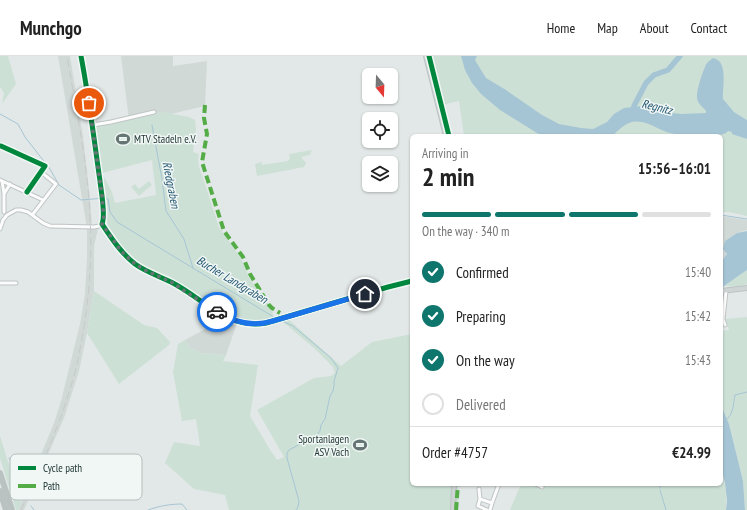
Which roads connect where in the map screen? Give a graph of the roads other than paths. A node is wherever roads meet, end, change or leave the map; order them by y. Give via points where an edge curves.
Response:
1 (81, 56) edge
2 (426, 56) edge
3 (154, 112) dead end
4 (92, 125) junction
5 (446, 134) edge
6 (1, 146) edge
7 (41, 172) junction
8 (1, 180) edge
9 (10, 184) junction
10 (27, 192) junction
11 (4, 194) junction
12 (43, 200) junction
13 (0, 212) edge
14 (6, 214) junction
15 (33, 214) junction
16 (102, 224) junction
17 (0, 229) edge
18 (410, 282) edge
19 (0, 283) edge
20 (16, 283) dead end
21 (747, 288) edge
22 (723, 291) edge
23 (726, 325) dead end
24 (0, 473) edge
25 (454, 486) edge
26 (498, 486) edge
27 (479, 489) dead end
28 (0, 491) edge
29 (480, 499) junction
30 (492, 503) junction
31 (6, 510) edge
32 (12, 510) edge
33 (453, 510) edge
34 (489, 510) edge

1 - 4 street
2 - 5 main road
3 - 4 street
4 - 16 street via 102,196
6 - 7 street via 45,166
7 - 10 street
7 - 12 street via 56,184
8 - 9 street
8 - 11 street
9 - 10 street
9 - 11 street
10 - 12 street
11 - 14 street
12 - 15 street
13 - 14 street
14 - 15 street via 16,210 25,210
14 - 17 street
15 - 16 street via 53,227 94,227
16 - 18 street via 121,251 135,264 171,282 224,316 247,324 273,321
19 - 20 street
21 - 22 main road
22 - 23 street via 723,319
24 - 32 highway
25 - 33 main road
26 - 30 street
27 - 29 street
28 - 31 highway
29 - 30 street
29 - 34 street via 478,506
30 - 34 street

